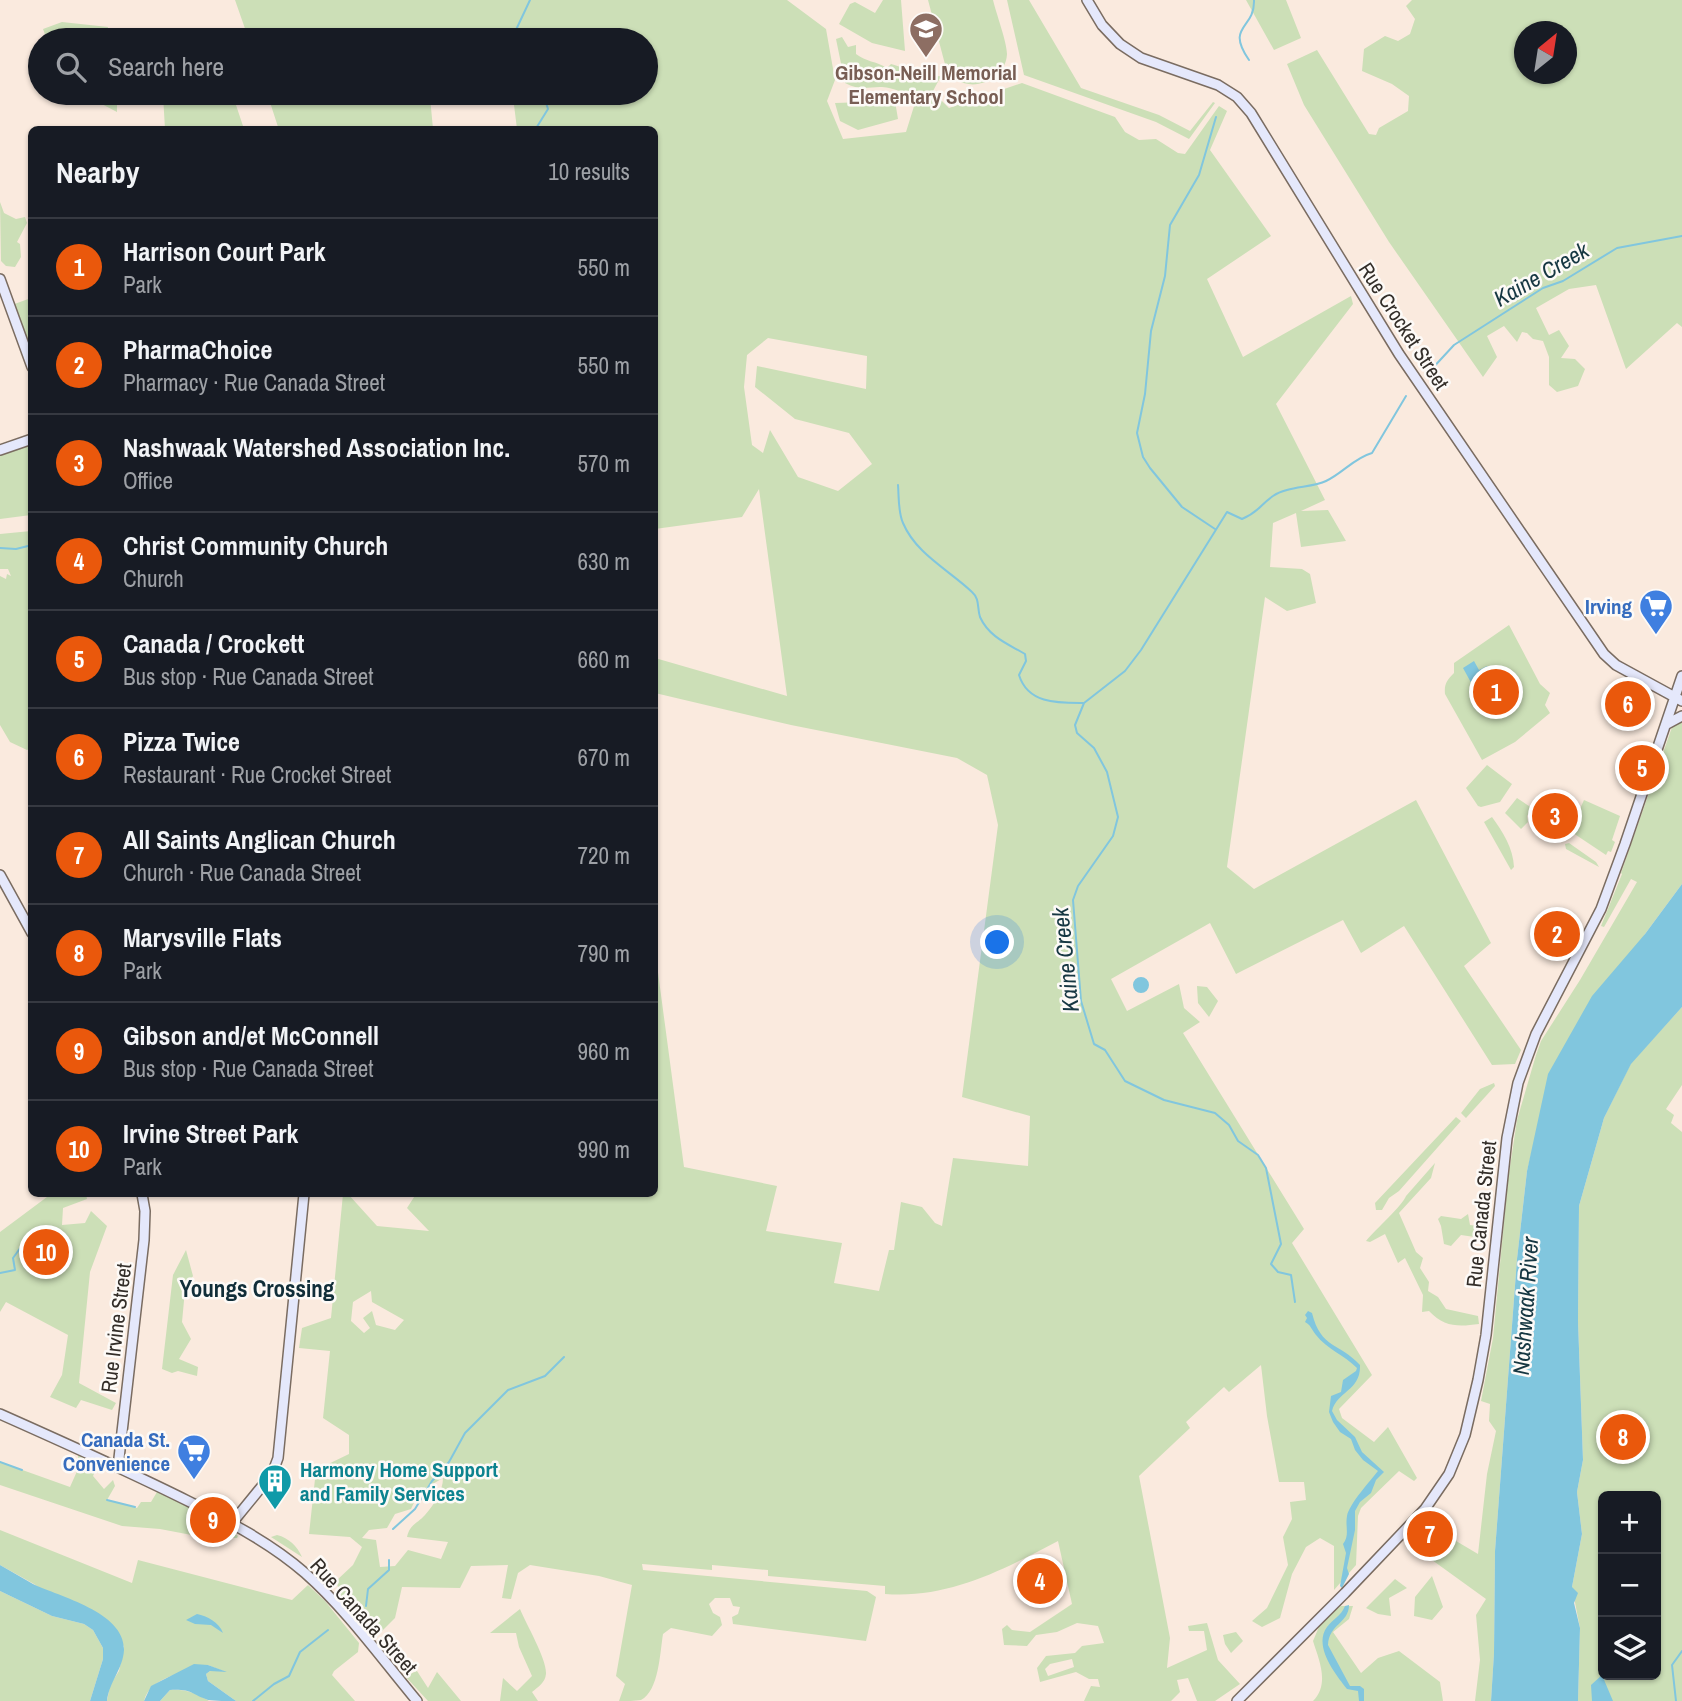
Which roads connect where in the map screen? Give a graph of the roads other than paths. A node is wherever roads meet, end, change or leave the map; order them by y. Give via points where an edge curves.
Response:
1 (1087, 0) edge
2 (0, 279) edge
3 (28, 355) edge
4 (28, 443) edge
5 (0, 450) edge
6 (1682, 676) edge
7 (1678, 699) edge
8 (1682, 716) edge
9 (1666, 726) junction
10 (0, 875) edge
11 (28, 926) edge
12 (143, 1197) edge
13 (304, 1197) edge
14 (0, 1413) edge
15 (118, 1467) junction
16 (232, 1524) junction
17 (417, 1701) edge
18 (1237, 1701) edge

1 - 7 street, Rue Crocket Street via 1110,35 1133,53 1208,80 1237,97 1251,113 1399,354 1604,654
2 - 3 street
4 - 5 street
6 - 7 street, Rue Canada Street
7 - 9 street, Rue Canada Street
8 - 9 street
9 - 18 street, Rue Canada Street via 1601,909 1536,1034 1518,1083 1507,1138 1486,1335 1465,1435 1449,1474 1416,1518
10 - 11 street
12 - 15 street, Rue Irvine Street via 145,1240
13 - 16 street via 278,1458 272,1474
14 - 15 street, Rue Canada Street
15 - 16 street, Rue Canada Street
16 - 17 street, Rue Canada Street via 315,1582

